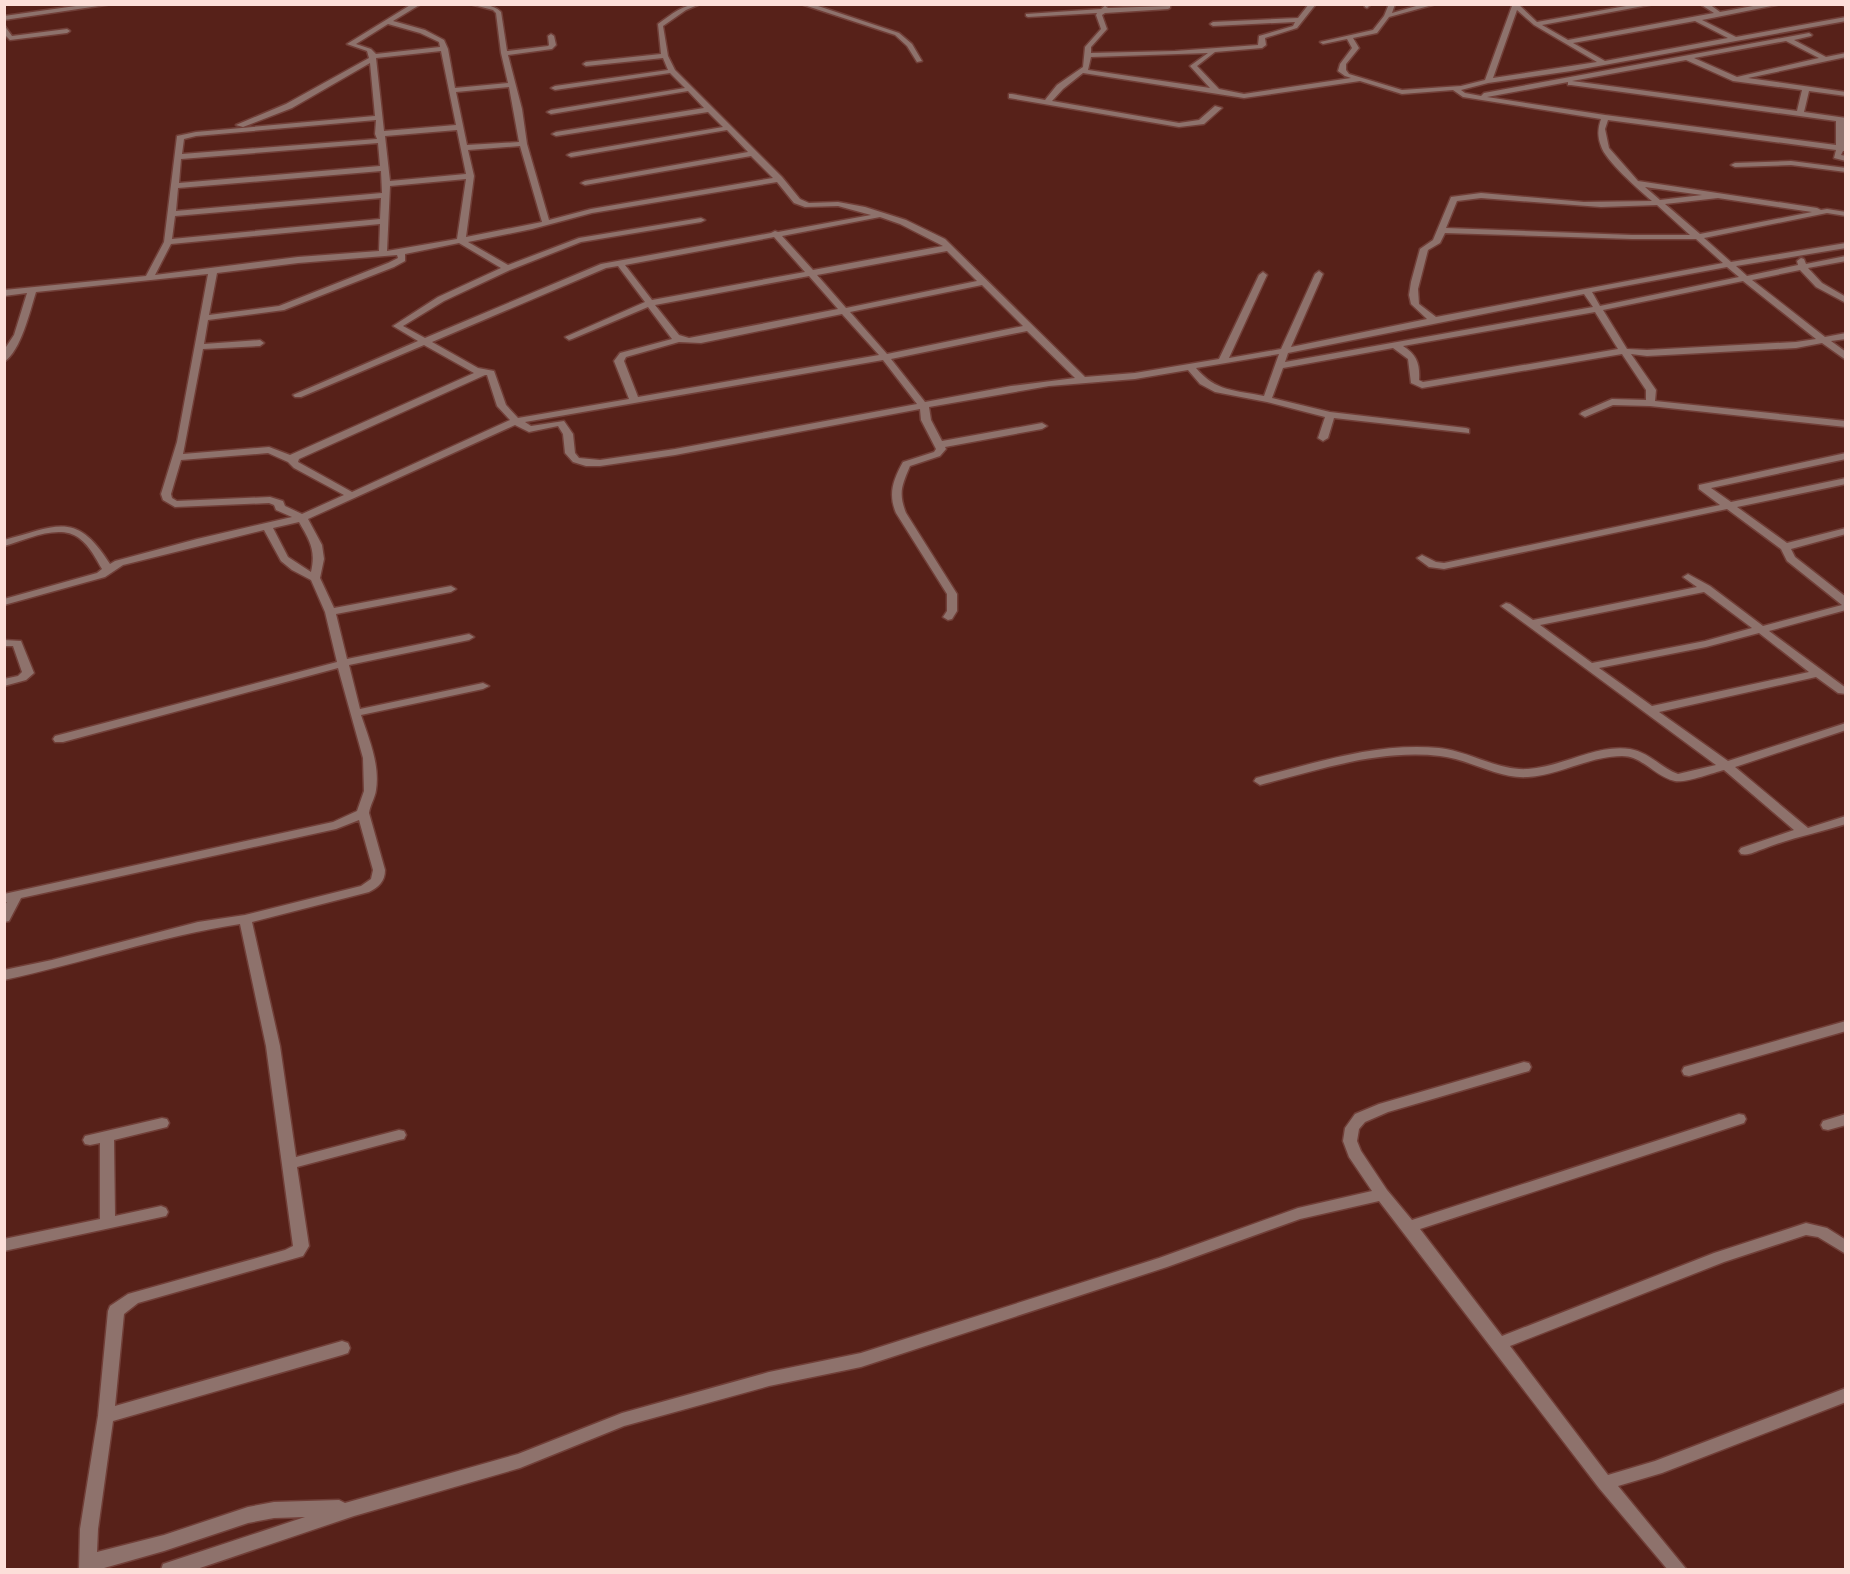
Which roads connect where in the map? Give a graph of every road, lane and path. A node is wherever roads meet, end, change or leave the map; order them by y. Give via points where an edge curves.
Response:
1 (109, 4) edge
2 (418, 4) edge
3 (473, 4) edge
4 (1313, 4) edge
5 (1392, 4) edge
6 (1433, 4) edge
7 (1651, 4) edge
8 (1703, 4) edge
9 (1778, 4) edge
10 (693, 5) edge
11 (802, 5) edge
12 (1514, 6) edge
13 (1104, 7) edge
14 (1168, 7) dead end
15 (1028, 15) dead end
16 (1718, 15) junction
17 (1387, 16) junction
18 (4, 18) edge
19 (1696, 19) junction
20 (1845, 19) edge
21 (1302, 20) junction
22 (387, 22) junction
23 (1213, 24) dead end
24 (1536, 24) junction
25 (4, 27) edge
26 (1845, 28) edge
27 (68, 32) dead end
28 (1775, 33) junction
29 (551, 36) dead end
30 (1348, 38) junction
31 (1735, 39) junction
32 (1787, 39) junction
33 (1323, 42) dead end
34 (1566, 42) junction
35 (445, 50) junction
36 (1218, 50) junction
37 (504, 53) junction
38 (1087, 55) junction
39 (1845, 55) edge
40 (665, 56) junction
41 (372, 58) junction
42 (1687, 58) junction
43 (1825, 59) junction
44 (919, 62) dead end
45 (1602, 62) junction
46 (586, 64) dead end
47 (1571, 69) junction
48 (672, 71) junction
49 (1082, 71) junction
50 (1583, 77) junction
51 (1362, 79) junction
52 (1736, 79) junction
53 (1488, 81) junction
54 (1558, 81) junction
55 (512, 86) junction
56 (1458, 87) junction
57 (555, 88) dead end
58 (690, 89) junction
59 (1806, 89) junction
60 (453, 90) junction
61 (1217, 91) junction
62 (1845, 94) edge
63 (1012, 96) dead end
64 (1473, 97) junction
65 (1047, 102) junction
66 (1218, 108) dead end
67 (711, 109) junction
68 (551, 112) dead end
69 (1800, 114) junction
70 (1605, 117) junction
71 (377, 118) junction
72 (1843, 119) edge
73 (460, 127) junction
74 (728, 128) junction
75 (216, 132) junction
76 (556, 134) dead end
77 (380, 138) junction
78 (523, 144) junction
79 (464, 148) junction
80 (1843, 148) edge
81 (753, 153) junction
82 (571, 155) dead end
83 (179, 157) junction
84 (1845, 159) edge
85 (1735, 165) dead end
86 (384, 168) junction
87 (1845, 170) edge
88 (470, 176) junction
89 (779, 179) junction
90 (585, 183) dead end
91 (1636, 183) junction
92 (386, 184) junction
93 (175, 186) junction
94 (386, 195) junction
95 (1719, 195) junction
96 (1658, 204) junction
97 (1827, 212) junction
98 (172, 214) junction
99 (1845, 214) edge
100 (882, 215) junction
101 (701, 220) dead end
102 (384, 221) junction
103 (546, 223) junction
104 (1442, 230) junction
105 (774, 233) junction
106 (1699, 237) junction
107 (461, 241) junction
108 (168, 242) junction
109 (1845, 245) edge
110 (946, 248) junction
111 (401, 252) junction
112 (383, 253) junction
113 (1799, 254) junction
114 (1845, 258) edge
115 (620, 263) junction
116 (1732, 266) junction
117 (1802, 267) junction
118 (507, 268) junction
119 (213, 271) junction
120 (809, 272) junction
121 (1319, 274) dead end
122 (150, 276) junction
123 (1263, 276) dead end
124 (1744, 277) junction
125 (984, 282) junction
126 (32, 290) junction
127 (1587, 291) junction
128 (4, 293) edge
129 (1845, 301) edge
130 (650, 303) junction
131 (1596, 309) junction
132 (844, 310) junction
133 (205, 318) junction
134 (1435, 320) junction
135 (1027, 328) junction
136 (1845, 336) edge
137 (569, 337) dead end
138 (16, 340) junction
139 (678, 340) junction
140 (4, 341) edge
141 (1822, 341) junction
142 (260, 343) dead end
143 (425, 343) junction
144 (1394, 345) junction
145 (200, 347) junction
146 (1285, 350) junction
147 (1624, 351) junction
148 (885, 357) junction
149 (1845, 357) edge
150 (4, 359) edge
151 (1223, 360) junction
152 (1190, 366) junction
153 (1280, 366) junction
154 (483, 372) junction
155 (1083, 380) junction
156 (298, 395) dead end
157 (634, 399) junction
158 (1267, 399) junction
159 (1650, 403) junction
160 (924, 407) junction
161 (1585, 414) dead end
162 (1330, 415) junction
163 (516, 421) junction
164 (1845, 424) edge
165 (1042, 426) dead end
166 (1466, 431) dead end
167 (1323, 438) dead end
168 (938, 445) junction
169 (1845, 456) edge
170 (177, 457) junction
171 (293, 460) junction
172 (1845, 481) edge
173 (351, 495) junction
174 (1730, 507) junction
175 (302, 518) junction
176 (267, 526) junction
177 (1845, 531) edge
178 (4, 543) edge
179 (1785, 547) junction
180 (1422, 558) dead end
181 (108, 570) junction
182 (1688, 577) dead end
183 (315, 578) junction
184 (1706, 588) junction
185 (451, 589) dead end
186 (1843, 601) edge
187 (4, 602) edge
188 (1506, 606) dead end
189 (330, 612) junction
190 (948, 617) dead end
191 (1530, 624) junction
192 (1760, 630) junction
193 (469, 636) dead end
194 (4, 643) edge
195 (344, 663) junction
196 (1589, 667) junction
197 (1818, 673) junction
198 (4, 683) edge
199 (483, 686) dead end
200 (1842, 691) dead end
201 (1651, 710) junction
202 (355, 713) junction
203 (1845, 726) edge
204 (59, 739) dead end
205 (1726, 766) junction
206 (1260, 781) dead end
207 (363, 813) junction
208 (1845, 820) edge
209 (1806, 833) junction
210 (1745, 851) dead end
211 (11, 896) edge
212 (4, 918) edge
213 (245, 919) junction
214 (4, 975) edge
215 (1845, 1026) edge
216 (1524, 1067) dead end
217 (1689, 1071) dead end
218 (1739, 1119) dead end
219 (1845, 1119) edge
220 (162, 1123) dead end
221 (1828, 1125) dead end
222 (399, 1135) dead end
223 (107, 1137) junction
224 (90, 1140) dead end
225 (289, 1164) junction
226 (1382, 1194) junction
227 (161, 1212) dead end
228 (108, 1223) junction
229 (1411, 1226) junction
230 (4, 1245) edge
231 (1845, 1248) edge
232 (1499, 1344) junction
233 (342, 1348) dead end
234 (1845, 1395) edge
235 (106, 1416) junction
236 (1605, 1482) junction
237 (354, 1508) junction
238 (89, 1566) edge
239 (169, 1569) edge
240 (1679, 1569) edge

1 - 18 street
2 - 22 street
3 - 37 street via 499,13
4 - 21 street
5 - 17 street
6 - 17 street
7 - 24 street
8 - 16 street
9 - 16 street
10 - 40 street via 660,25
11 - 44 street via 897,34 910,45
12 - 24 street
12 - 53 street
13 - 14 street
13 - 15 street
13 - 38 street via 1099,15 1104,29 1088,47
16 - 19 street
17 - 30 street via 1375,32
19 - 31 street
19 - 34 street
20 - 28 street
21 - 23 street
21 - 36 street via 1295,27 1261,37 1260,47
22 - 35 street via 432,34 442,41
22 - 41 street via 350,44 369,50
24 - 34 street
25 - 27 street via 10,38
26 - 32 street
28 - 31 street
28 - 32 street
29 - 37 street via 550,48
30 - 33 street
30 - 51 street via 1356,48 1343,63 1342,71
31 - 45 street
32 - 42 street
32 - 43 street
34 - 45 street
35 - 41 street
35 - 60 street
36 - 38 street
36 - 61 street via 1192,66
37 - 55 street
38 - 49 street
39 - 43 street
40 - 46 street
40 - 48 street
41 - 71 street
41 - 75 street via 272,114
42 - 50 street
42 - 52 street
43 - 52 street
45 - 47 street
47 - 50 street
47 - 53 street
48 - 57 street
48 - 58 street
49 - 61 street
49 - 65 street
50 - 54 street
51 - 56 street via 1402,92
51 - 61 street via 1244,96
52 - 59 street
53 - 56 street
54 - 64 street
54 - 69 street
55 - 60 street
55 - 78 street
56 - 64 street via 1458,93
58 - 67 street
58 - 68 street
59 - 62 street
59 - 69 street
60 - 73 street
63 - 65 street
64 - 70 street
65 - 66 street via 1179,125 1201,122
67 - 74 street
67 - 76 street
69 - 72 street
70 - 80 street
70 - 91 street via 1605,148
71 - 75 street
71 - 77 street
72 - 80 street
73 - 77 street
73 - 79 street
74 - 81 street
74 - 82 street
75 - 83 street via 180,138
77 - 83 street
77 - 86 street
78 - 79 street
78 - 103 street
79 - 88 street
80 - 84 street via 1837,156
81 - 89 street
81 - 90 street
83 - 93 street
85 - 87 street via 1781,163
86 - 92 street
86 - 93 street
88 - 92 street
88 - 107 street
89 - 100 street via 801,203 838,204
89 - 103 street via 591,211
91 - 95 street
91 - 96 street
92 - 94 street
93 - 98 street
94 - 98 street
94 - 102 street
95 - 96 street
95 - 97 street
96 - 104 street via 1461,197 1451,202
96 - 106 street
97 - 99 street
97 - 106 street
98 - 108 street
100 - 105 street
100 - 110 street via 930,234
101 - 118 street via 579,240
102 - 108 street
102 - 112 street
103 - 107 street
104 - 106 street
104 - 134 street via 1437,241 1424,249 1413,301
105 - 115 street
105 - 120 street
106 - 116 street
107 - 111 street
107 - 118 street
108 - 122 street
109 - 113 street
110 - 120 street
110 - 125 street
111 - 112 street
111 - 133 street via 402,259 391,265 288,306
112 - 119 street
113 - 116 street
113 - 117 street
114 - 117 street
115 - 130 street
115 - 143 street via 590,271
116 - 124 street
116 - 127 street
117 - 124 street
117 - 129 street
118 - 143 street via 441,299 397,326
119 - 122 street
119 - 133 street
120 - 130 street
120 - 132 street
121 - 146 street
122 - 126 street
123 - 151 street
124 - 131 street
124 - 141 street
125 - 132 street
125 - 135 street
126 - 128 street
126 - 138 street
127 - 131 street
127 - 134 street
130 - 137 street
130 - 139 street
131 - 144 street
131 - 147 street
132 - 139 street via 701,340
132 - 148 street
133 - 145 street
134 - 146 street
135 - 148 street
135 - 155 street
136 - 141 street
138 - 140 street
138 - 150 street
139 - 157 street via 623,355 619,361
141 - 147 street via 1741,349
141 - 149 street
142 - 145 street
143 - 154 street
143 - 156 street
144 - 147 street via 1412,357 1416,366 1414,381 1422,385
144 - 153 street
145 - 170 street
146 - 151 street
146 - 153 street
147 - 159 street via 1651,390
148 - 157 street
148 - 160 street
151 - 152 street
152 - 155 street
152 - 158 street via 1203,382 1218,390
153 - 158 street
154 - 163 street via 491,373 502,406
154 - 171 street
155 - 160 street via 1011,389
157 - 163 street
158 - 162 street
159 - 161 street via 1612,402
159 - 164 street
160 - 163 street via 593,463 576,460 570,453 561,423 529,429
160 - 168 street
162 - 166 street
162 - 167 street
163 - 173 street
165 - 168 street
168 - 190 street via 941,449 937,454 902,468 895,494 900,513 952,594
169 - 174 street via 1703,487
170 - 171 street via 268,450
170 - 175 street via 166,494 175,504 270,500
171 - 173 street via 297,466
172 - 174 street
173 - 175 street
174 - 179 street
174 - 180 street via 1444,566
175 - 176 street
175 - 183 street via 317,546
176 - 181 street via 119,563
176 - 183 street via 290,567
177 - 179 street
178 - 181 street via 51,531 73,530 87,540
179 - 186 street via 1791,559
181 - 187 street
182 - 184 street
183 - 189 street
184 - 191 street
184 - 192 street
185 - 189 street
186 - 192 street
188 - 191 street
189 - 195 street
191 - 196 street
192 - 196 street
192 - 197 street
193 - 195 street
194 - 198 street via 17,643 28,672
195 - 202 street
195 - 204 street
196 - 201 street
197 - 200 street
197 - 201 street
199 - 202 street
201 - 205 street
202 - 207 street via 369,758 370,790
203 - 205 street
205 - 206 street via 1678,778 1636,755 1619,753 1522,773 1463,756 1417,752 1331,763
205 - 209 street
207 - 211 street via 336,825
207 - 213 street via 379,870 374,884
208 - 209 street
209 - 210 street via 1790,834
211 - 212 street
213 - 214 street via 198,926
213 - 225 street via 273,1046
215 - 217 street
216 - 226 street via 1360,1118 1352,1128 1350,1142
218 - 229 street
219 - 221 street
220 - 223 street
222 - 225 street
223 - 224 street
223 - 228 street
225 - 235 street via 302,1246 298,1252 133,1298 116,1311
226 - 229 street
226 - 237 street via 1298,1214 1162,1263 861,1360 769,1378 634,1417 520,1461
227 - 228 street
228 - 230 street
229 - 232 street
231 - 232 street via 1822,1232 1806,1228 1719,1257
232 - 236 street
233 - 235 street
234 - 236 street via 1656,1468
235 - 238 street via 89,1529
236 - 240 street
237 - 238 street via 256,1513
237 - 239 street

